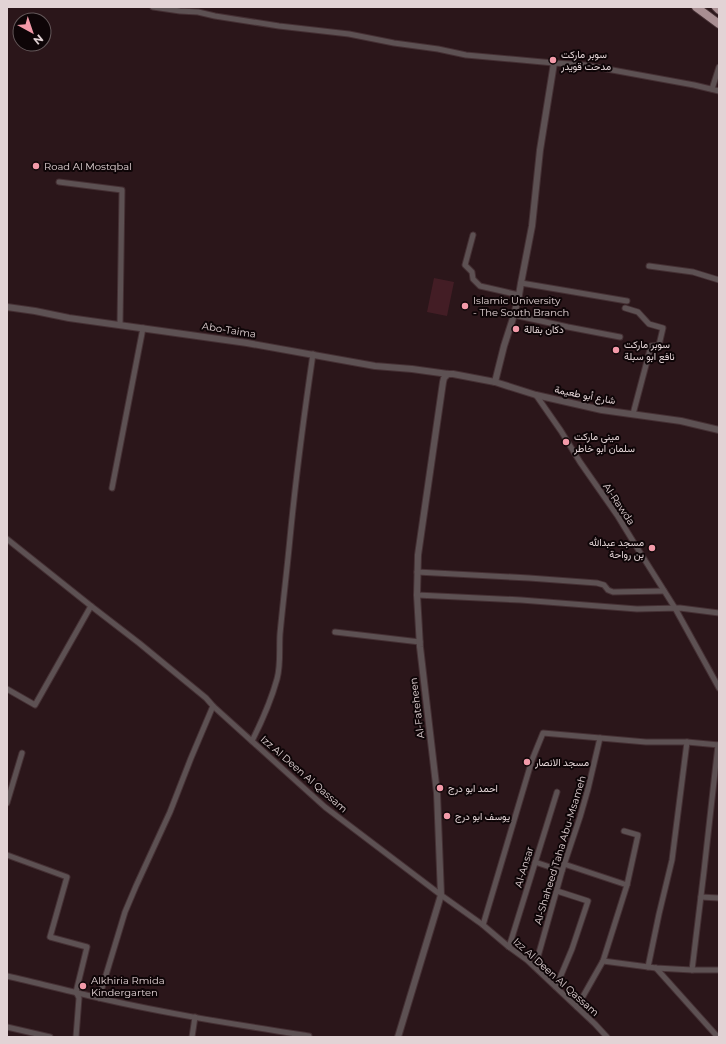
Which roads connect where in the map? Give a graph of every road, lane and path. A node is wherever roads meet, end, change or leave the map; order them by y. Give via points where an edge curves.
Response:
1 (154, 7) edge
2 (696, 7) edge
3 (716, 7) edge
4 (197, 9) edge
5 (719, 10) edge
6 (719, 24) edge
7 (554, 63) junction
8 (719, 67) edge
9 (712, 89) junction
10 (719, 91) edge
11 (59, 182) dead end
12 (473, 235) dead end
13 (649, 266) dead end
14 (719, 280) edge
15 (521, 283) junction
16 (519, 296) junction
17 (627, 301) dead end
18 (7, 307) edge
19 (625, 308) dead end
20 (514, 315) junction
21 (120, 325) junction
22 (143, 328) junction
23 (620, 337) dead end
24 (313, 354) junction
25 (448, 374) junction
26 (495, 382) junction
27 (536, 395) junction
28 (633, 414) junction
29 (719, 430) edge
30 (112, 488) dead end
31 (7, 539) edge
32 (417, 572) junction
33 (664, 591) junction
34 (417, 595) junction
35 (91, 606) junction
36 (675, 608) junction
37 (719, 613) edge
38 (335, 632) dead end
39 (420, 642) junction
40 (719, 688) edge
41 (7, 689) edge
42 (213, 706) junction
43 (600, 738) junction
44 (252, 741) junction
45 (687, 742) junction
46 (719, 745) edge
47 (22, 753) dead end
48 (9, 787) edge
49 (557, 792) dead end
50 (7, 802) edge
51 (624, 831) dead end
52 (7, 856) edge
53 (535, 862) junction
54 (564, 864) junction
55 (562, 871) junction
56 (627, 885) junction
57 (557, 891) junction
58 (441, 895) junction
59 (701, 897) junction
60 (719, 898) edge
61 (484, 925) junction
62 (509, 947) junction
63 (603, 961) junction
64 (535, 967) junction
65 (648, 967) junction
66 (656, 968) junction
67 (692, 970) junction
68 (719, 970) edge
69 (7, 976) edge
70 (556, 987) junction
71 (76, 992) junction
72 (99, 998) junction
73 (577, 1007) junction
74 (195, 1017) junction
75 (7, 1026) edge
76 (309, 1036) edge
77 (50, 1037) edge
78 (76, 1037) edge
79 (192, 1037) edge
80 (398, 1037) edge
81 (607, 1037) edge
82 (716, 1037) edge

1 - 4 street via 180,11
2 - 6 highway
3 - 5 highway
4 - 7 street via 215,16 279,26 353,34 466,54
7 - 9 street via 586,65
7 - 15 street via 540,150 532,226
8 - 9 street
9 - 10 street
11 - 21 street via 122,190
12 - 16 street via 465,265 472,272 473,279 480,286
13 - 14 street via 692,272
15 - 16 street
15 - 17 street
16 - 20 street
18 - 21 street, Abo-Taima
19 - 28 street via 638,312 649,324 663,328 659,346 651,346
20 - 23 street
20 - 26 street
21 - 22 street, Abo-Taima
22 - 24 street, Abo-Taima
22 - 30 street
24 - 25 street, Abo-Taima via 375,366
24 - 44 street via 290,530 279,668 266,712
25 - 26 street, شارع أبو طعيمة
25 - 32 street, Al-Fateheen via 443,382 418,549
26 - 27 street, شارع أبو طعيمة
27 - 28 street, شارع أبو طعيمة via 602,410
27 - 33 street, Al-Rawda via 617,515
28 - 29 street, شارع أبو طعيمة
31 - 35 street, Izz Al Deen Al Qassam
32 - 33 street via 597,583 613,592
32 - 34 street, Al-Fateheen
33 - 36 street, Al-Rawda
34 - 36 street via 521,600 637,610
34 - 39 street, Al-Fateheen
35 - 41 street via 35,705
35 - 42 street, Izz Al Deen Al Qassam
36 - 37 street
36 - 40 street, Al-Rawda
38 - 39 street
39 - 58 street, Al-Fateheen via 437,793
42 - 44 street, Izz Al Deen Al Qassam
42 - 72 street via 170,812 125,912
43 - 45 street
43 - 54 street, Al-Shaheed Taha Abu-Msameh via 580,817
43 - 61 street via 543,733 532,760
44 - 58 street, Izz Al Deen Al Qassam via 325,807
45 - 46 street
45 - 65 street via 672,860
46 - 59 street
47 - 48 street
48 - 50 street
49 - 53 street, Al-Ansar
51 - 56 street via 638,835
52 - 71 street via 67,876 50,936 87,947
53 - 55 street
53 - 62 street, Al-Ansar
54 - 55 street, Al-Shaheed Taha Abu-Msameh
54 - 56 street
55 - 57 street, Al-Shaheed Taha Abu-Msameh
56 - 63 street
57 - 64 street, Al-Shaheed Taha Abu-Msameh
57 - 70 street via 588,901
58 - 61 street, Izz Al Deen Al Qassam
58 - 80 street, Al-Fateheen
59 - 60 street
59 - 67 street
61 - 62 street, Izz Al Deen Al Qassam
62 - 64 street, Izz Al Deen Al Qassam
63 - 65 street
63 - 73 street
64 - 70 street, Izz Al Deen Al Qassam
65 - 66 street
66 - 67 street
66 - 82 street
67 - 68 street
69 - 71 street
70 - 73 street, Izz Al Deen Al Qassam
71 - 72 street
71 - 78 street via 80,998
72 - 74 street
73 - 81 street, Izz Al Deen Al Qassam
74 - 76 street
74 - 79 street
75 - 77 street

